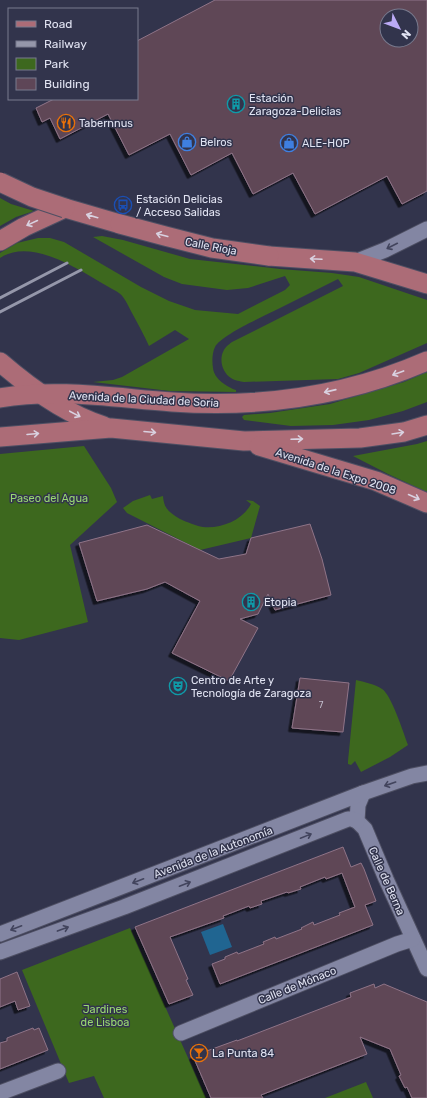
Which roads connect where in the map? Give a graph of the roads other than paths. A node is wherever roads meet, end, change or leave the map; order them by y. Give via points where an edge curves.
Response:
1 (0, 182) edge
2 (65, 208) junction
3 (427, 229) edge
4 (0, 241) edge
5 (355, 262) junction
6 (427, 284) edge
7 (427, 361) edge
8 (0, 362) edge
9 (34, 389) junction
10 (0, 398) edge
11 (427, 425) edge
12 (111, 428) junction
13 (0, 437) edge
14 (244, 442) junction
15 (427, 503) edge
16 (427, 773) edge
17 (363, 793) junction
18 (357, 821) junction
19 (0, 934) edge
20 (413, 939) junction
21 (0, 952) edge
22 (427, 969) edge
23 (181, 1033) dead end
24 (58, 1071) dead end
25 (0, 1093) edge

1 - 2 main road, Calle Rioja, bridge via 32,197
2 -> 4 main road
5 -> 2 main road, Calle Rioja, bridge via 268,256 212,248
3 -> 5 street via 380,253
5 - 6 main road, Calle Rioja
7 -> 9 main road, Avenida de la Ciudad de Soria via 368,383 300,398 239,404 173,402
8 - 9 main road
9 - 10 main road, Avenida de la Ciudad de Soria
9 -> 12 main road via 77,415
14 -> 11 main road via 368,438
13 -> 12 main road
12 -> 14 main road
14 -> 15 main road, Avenida de la Expo 2008 via 346,472
16 -> 17 street, Avenida de la Autonomía
17 - 18 street via 358,805
17 -> 19 street, Avenida de la Autonomía
18 - 20 street, Calle de Berna via 365,829
21 -> 18 street, Avenida de la Autonomía via 124,908 348,819
20 - 22 street, Calle de Berna
20 - 23 street, Calle de Mónaco
24 - 25 street

